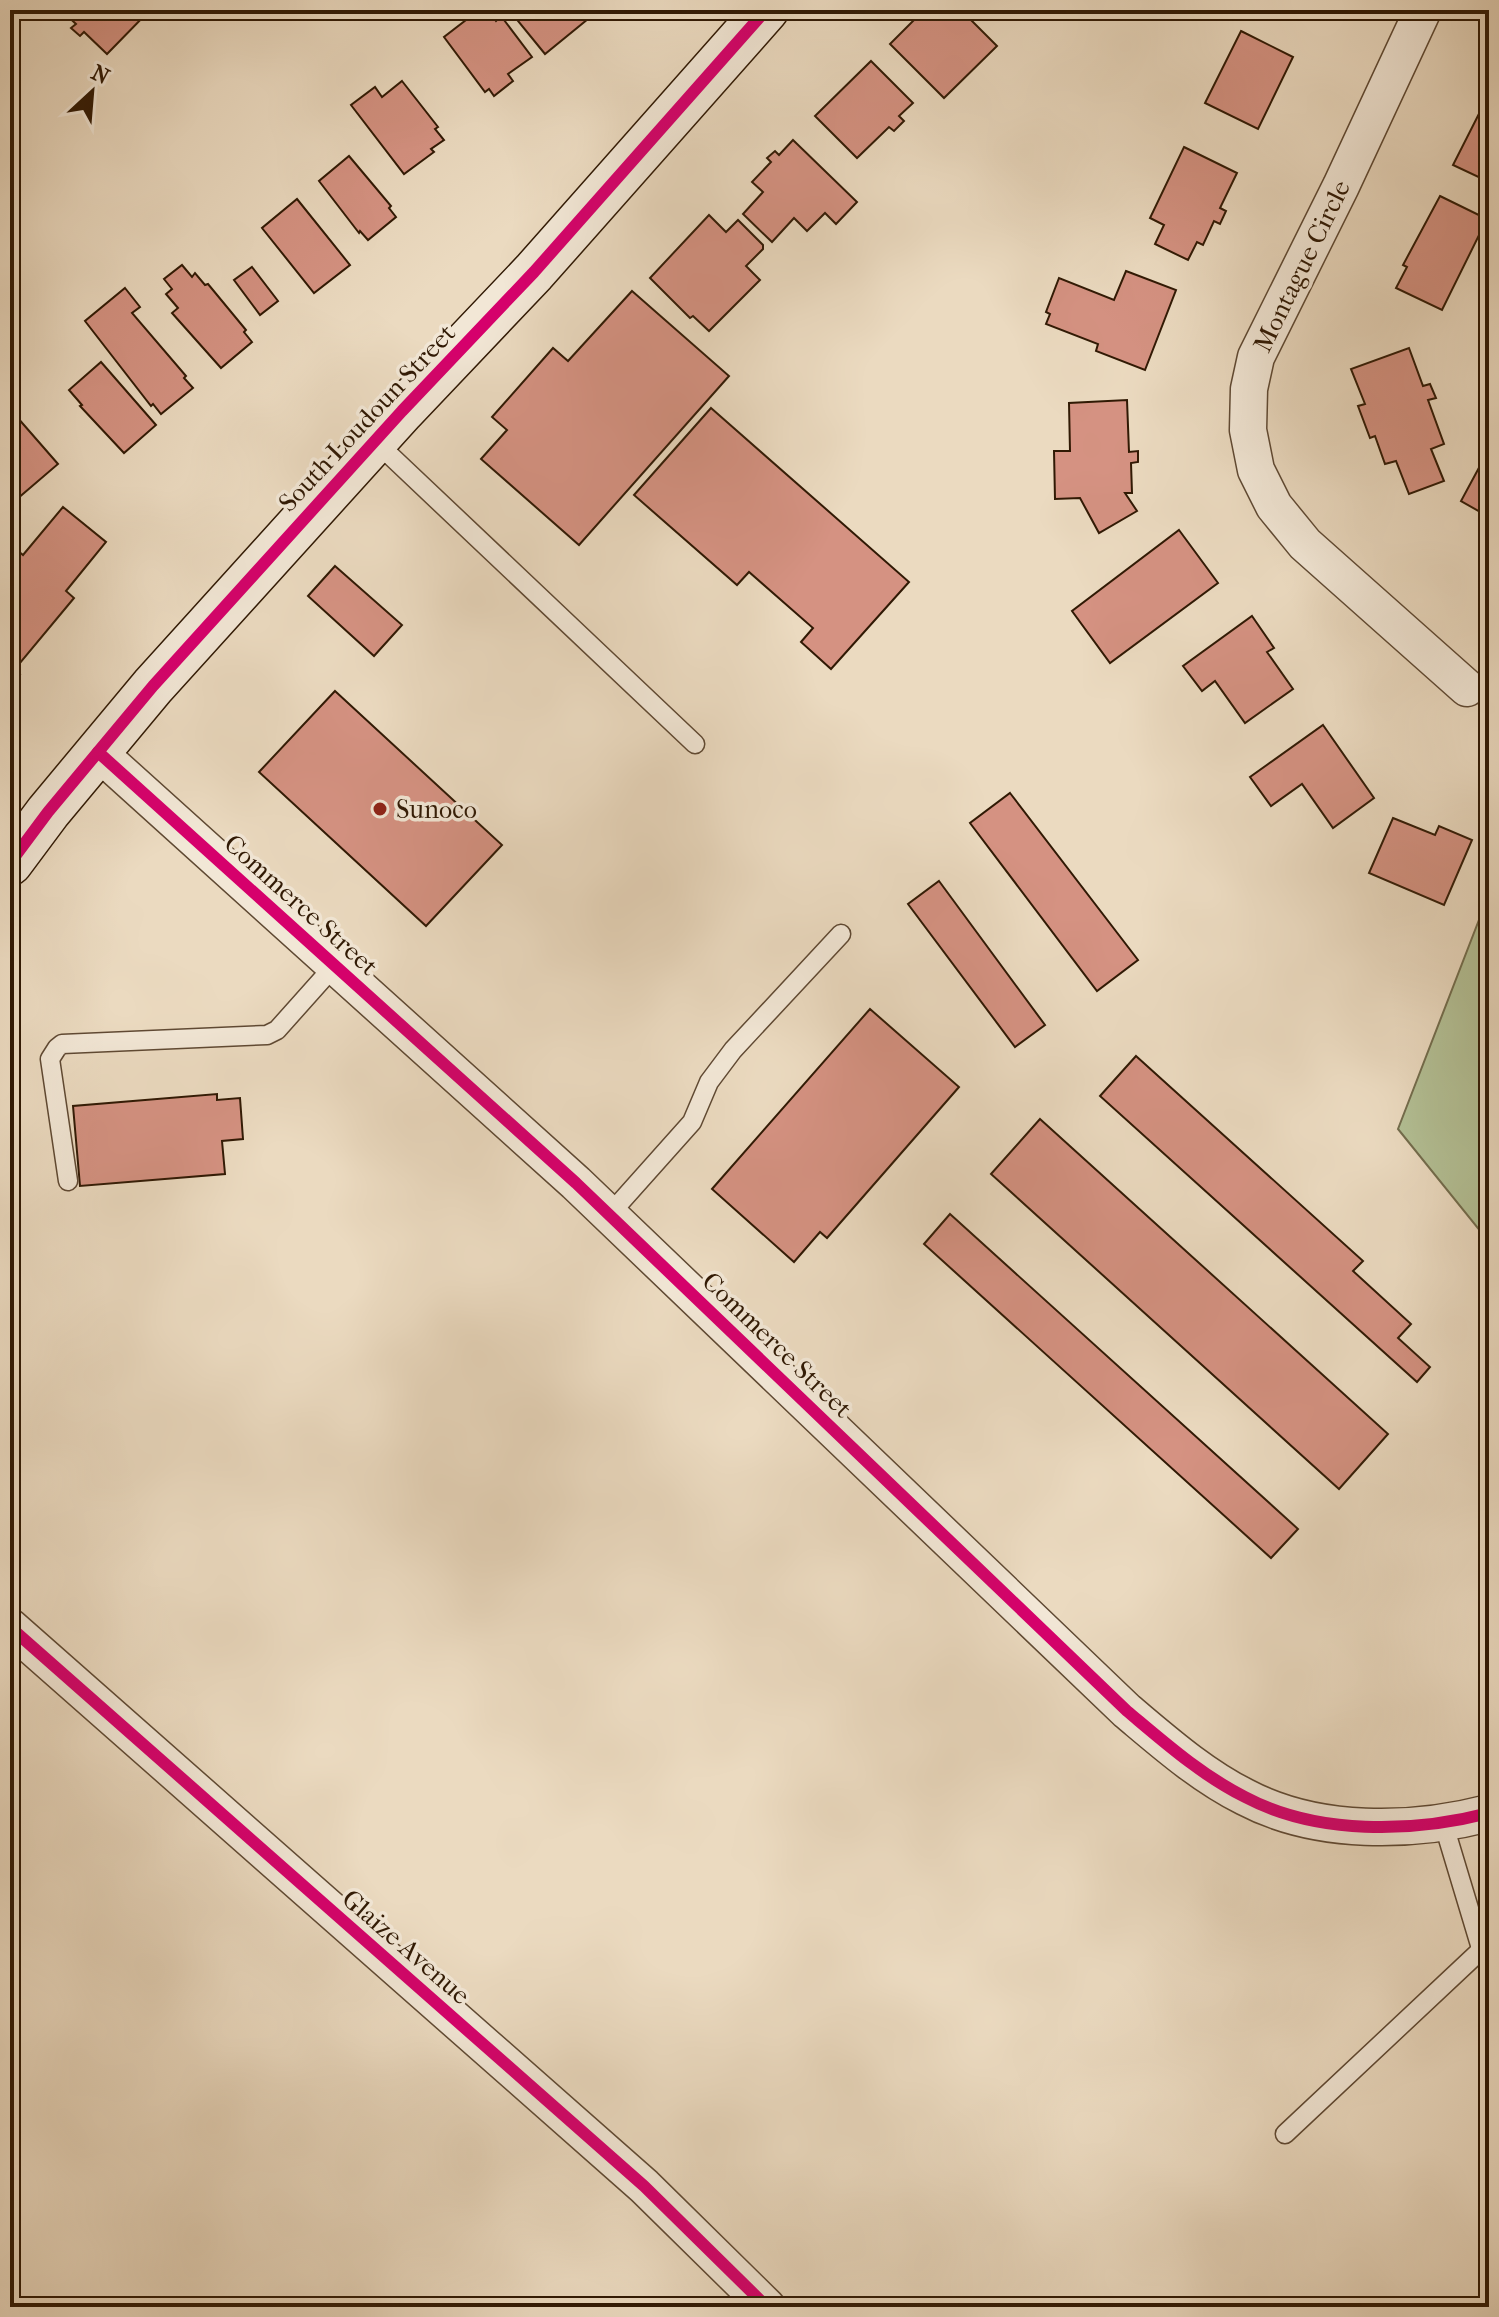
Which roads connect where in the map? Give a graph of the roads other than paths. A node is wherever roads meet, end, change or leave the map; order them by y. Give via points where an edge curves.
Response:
1 (766, 10) edge
2 (1423, 10) edge
3 (375, 441) junction
4 (1467, 688) dead end
5 (695, 744) dead end
6 (98, 752) junction
7 (10, 863) edge
8 (841, 934) dead end
9 (335, 965) junction
10 (68, 1181) dead end
11 (609, 1215) junction
12 (10, 1627) edge
13 (1489, 1813) edge
14 (1443, 1822) junction
15 (1285, 2134) dead end
16 (767, 2307) edge

1 - 3 street, South Loudoun Street via 534,272
2 - 4 street, Montague Circle via 1256,357 1248,430 1256,470 1274,506 1305,544
3 - 5 lane
3 - 6 street, South Loudoun Street
6 - 7 street, South Loudoun Street
6 - 9 street, Commerce Street
8 - 11 lane via 733,1050 709,1082 689,1126
9 - 10 lane via 267,1035 57,1048 50,1059
9 - 11 street, Commerce Street
11 - 14 street, Commerce Street via 1127,1711 1187,1761 1286,1815 1349,1825
12 - 16 street, Glaize Avenue via 632,2176
13 - 14 street, Commerce Street
14 - 15 lane via 1480,1951

